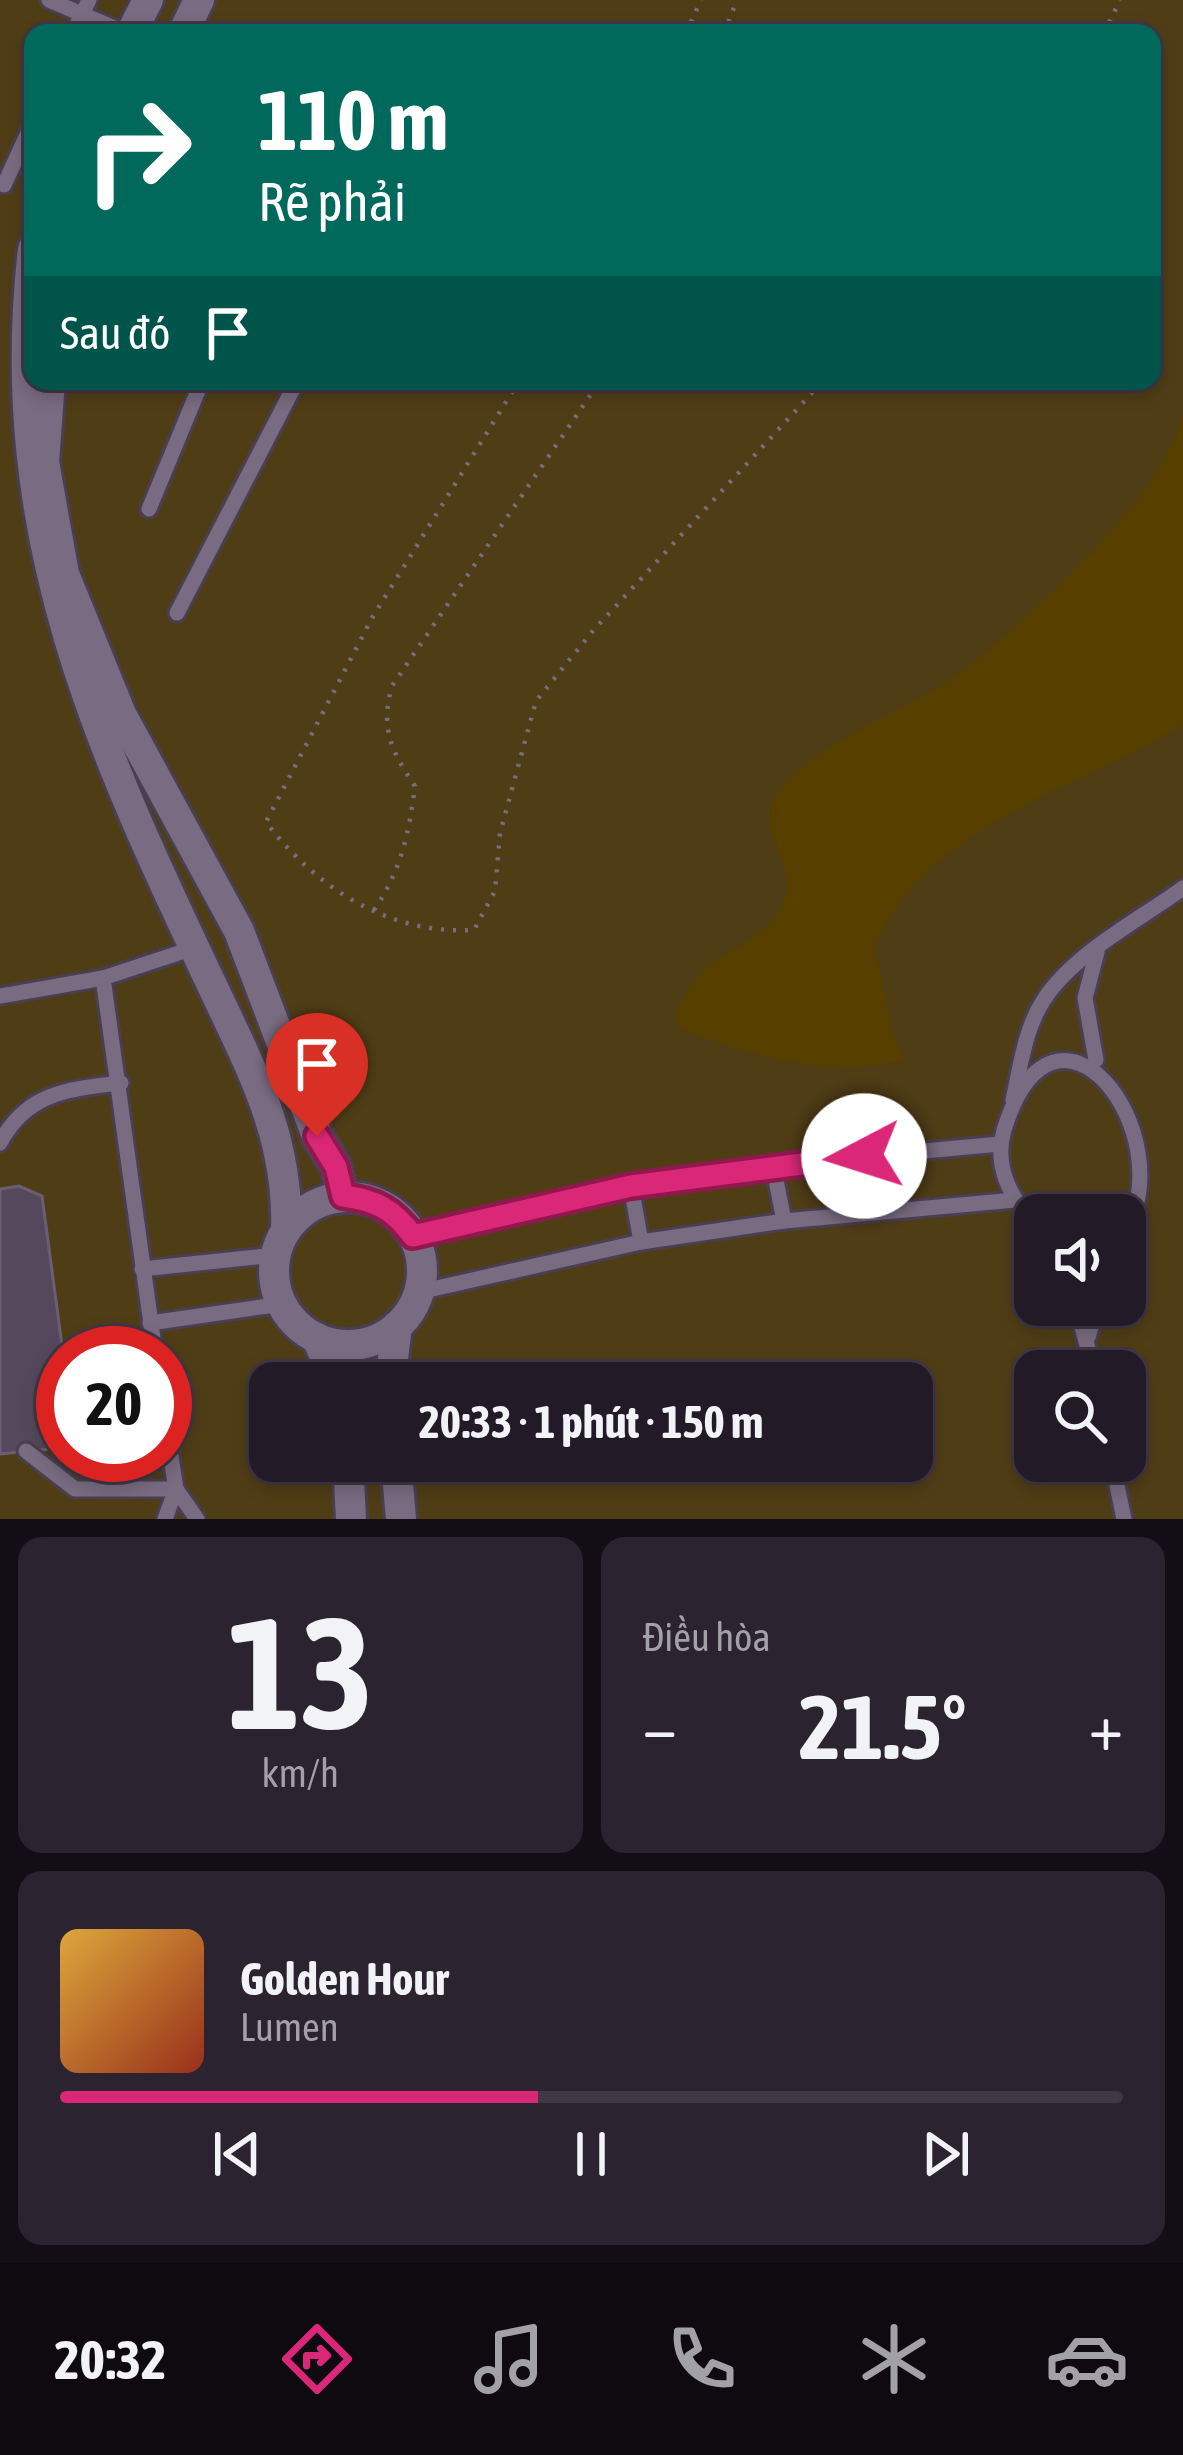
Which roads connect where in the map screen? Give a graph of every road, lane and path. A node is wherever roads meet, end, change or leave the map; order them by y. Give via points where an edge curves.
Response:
1 (49, 0) edge
2 (86, 7) edge
3 (113, 24) edge
4 (24, 141) edge
5 (4, 184) dead end
6 (24, 278) edge
7 (18, 374) edge
8 (49, 390) edge
9 (198, 390) edge
10 (292, 390) edge
11 (513, 390) edge
12 (594, 390) edge
13 (815, 390) edge
14 (1, 460) edge
15 (148, 509) dead end
16 (177, 613) dead end
17 (30, 618) dead end
18 (176, 814) junction
19 (134, 838) junction
20 (1183, 888) edge
21 (374, 910) junction
22 (194, 948) junction
23 (1098, 951) junction
24 (103, 978) junction
25 (0, 996) edge
26 (121, 1083) junction
27 (1012, 1103) junction
28 (0, 1143) edge
29 (1000, 1144) junction
30 (773, 1165) junction
31 (631, 1186) junction
32 (343, 1196) junction
33 (1014, 1199) edge
34 (1014, 1201) edge
35 (1155, 1208) dead end
36 (1146, 1215) edge
37 (784, 1221) junction
38 (413, 1236) junction
39 (281, 1242) junction
40 (641, 1242) junction
41 (142, 1269) junction
42 (419, 1292) junction
43 (282, 1304) junction
44 (150, 1323) junction
45 (150, 1326) edge
46 (397, 1326) junction
47 (1083, 1326) edge
48 (1091, 1326) edge
49 (317, 1338) junction
50 (1087, 1340) junction
51 (1089, 1350) edge
52 (327, 1362) edge
53 (393, 1362) edge
54 (26, 1451) dead end
55 (175, 1482) edge
56 (349, 1482) edge
57 (397, 1482) edge
58 (1116, 1482) edge
59 (176, 1490) junction
60 (165, 1519) edge
61 (197, 1519) edge
62 (351, 1519) edge
63 (400, 1519) edge
64 (1124, 1519) edge

1 - 2 lane
2 - 3 lane
4 - 5 lane
6 - 7 street via 10,323
7 - 14 street
8 - 18 street via 44,462 64,574 121,714
9 - 15 lane
10 - 16 lane
11 - 21 path via 372,618 266,822 296,862
12 - 21 path via 392,686 383,717 392,752 415,786 408,839
13 - 21 path via 536,701 504,812 495,891 474,930 441,932
17 - 19 street
18 - 19 street
18 - 32 street via 239,932
19 - 22 street
20 - 23 lane
22 - 24 lane
22 - 39 street via 284,1156
23 - 27 lane via 1043,1000
23 - 27 lane via 1084,998 1103,1062 1049,1070
24 - 25 lane
24 - 26 lane
26 - 28 lane via 58,1090 26,1107
26 - 41 lane
27 - 29 lane
29 - 30 lane
29 - 33 lane
30 - 31 lane
30 - 37 lane
31 - 38 lane
31 - 40 lane
32 - 38 street via 396,1213
32 - 39 street via 310,1206
34 - 37 lane
35 - 36 lane
37 - 40 lane
38 - 42 street
39 - 41 lane
39 - 43 street
40 - 42 lane
41 - 44 lane
42 - 46 street
43 - 44 lane
43 - 49 street
44 - 45 lane
46 - 49 street via 358,1344
46 - 53 street
47 - 50 lane
48 - 50 lane
49 - 52 street
50 - 51 lane
54 - 59 lane via 75,1489
55 - 59 lane
56 - 62 street
57 - 63 street
58 - 64 lane
59 - 60 lane
59 - 61 lane

